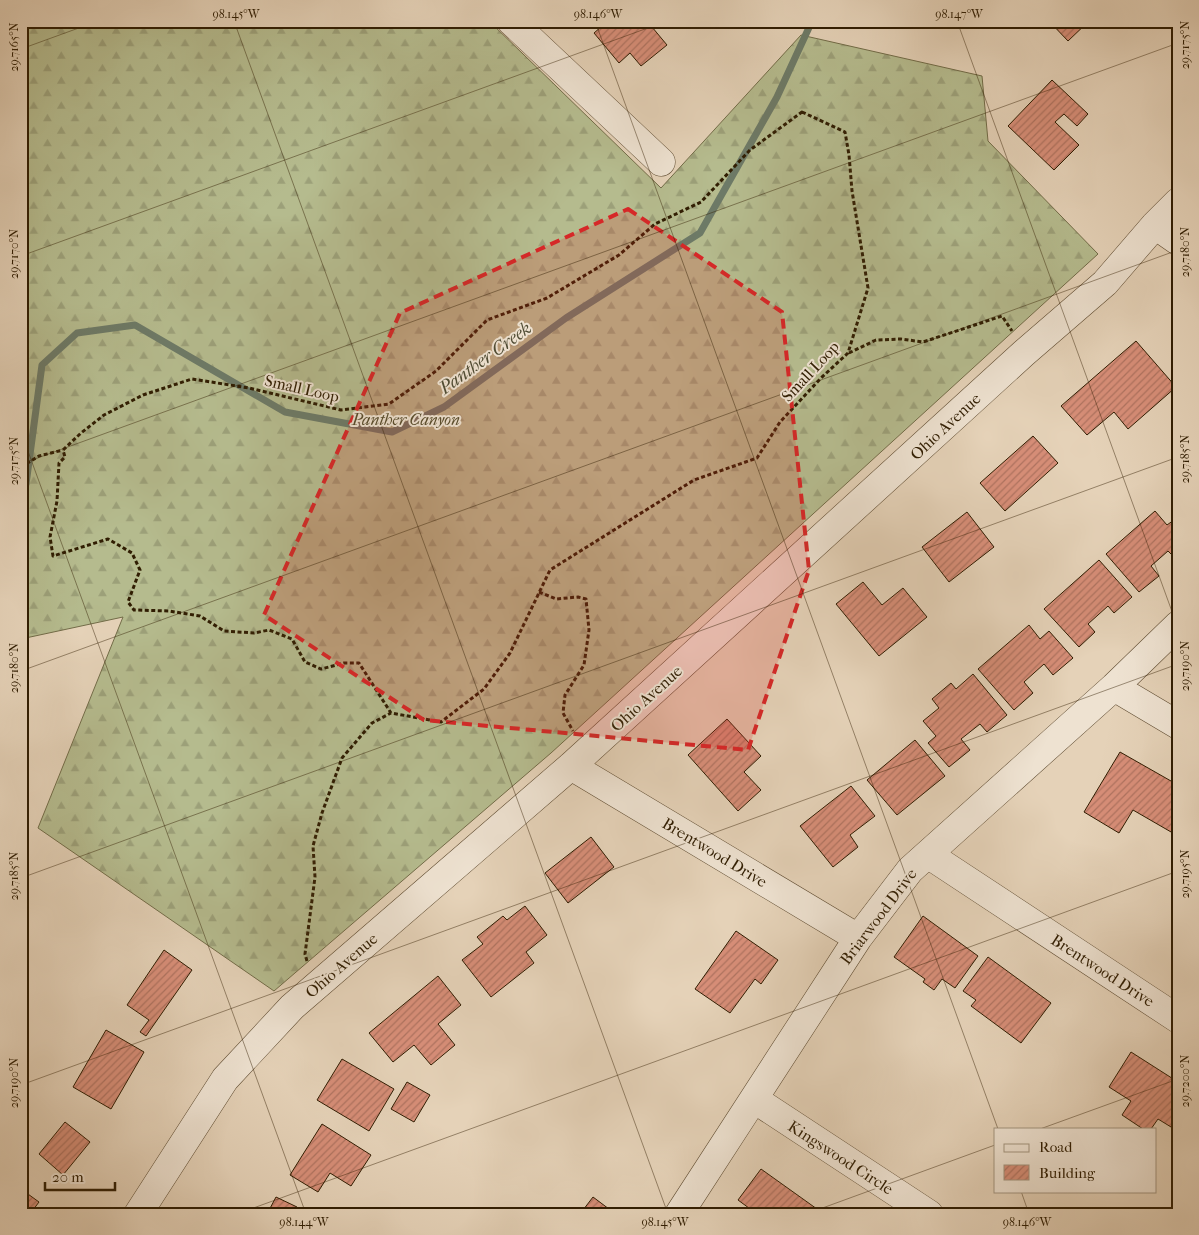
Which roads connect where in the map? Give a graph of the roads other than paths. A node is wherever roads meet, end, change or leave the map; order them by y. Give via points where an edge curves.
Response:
1 (511, 21) edge
2 (661, 162) dead end
3 (1178, 202) edge
4 (1155, 225) junction
5 (1178, 241) edge
6 (1178, 625) edge
7 (1114, 688) junction
8 (1178, 725) edge
9 (578, 760) junction
10 (929, 855) junction
11 (858, 938) junction
12 (1178, 1018) edge
13 (754, 1099) junction
14 (138, 1214) edge
15 (680, 1214) edge
16 (929, 1214) edge

1 - 2 street
3 - 4 street, Ohio Avenue
4 - 5 street
4 - 9 street, Ohio Avenue via 1106,283 1024,353
6 - 7 street, Briarwood Drive
7 - 8 street
7 - 10 street, Briarwood Drive
9 - 11 street, Brentwood Drive
9 - 14 street, Ohio Avenue via 292,1007 225,1079
10 - 11 street, Briarwood Drive via 910,870
10 - 12 street, Brentwood Drive
11 - 13 street, Briarwood Drive
13 - 15 street, Briarwood Drive
13 - 16 street, Kingswood Circle

